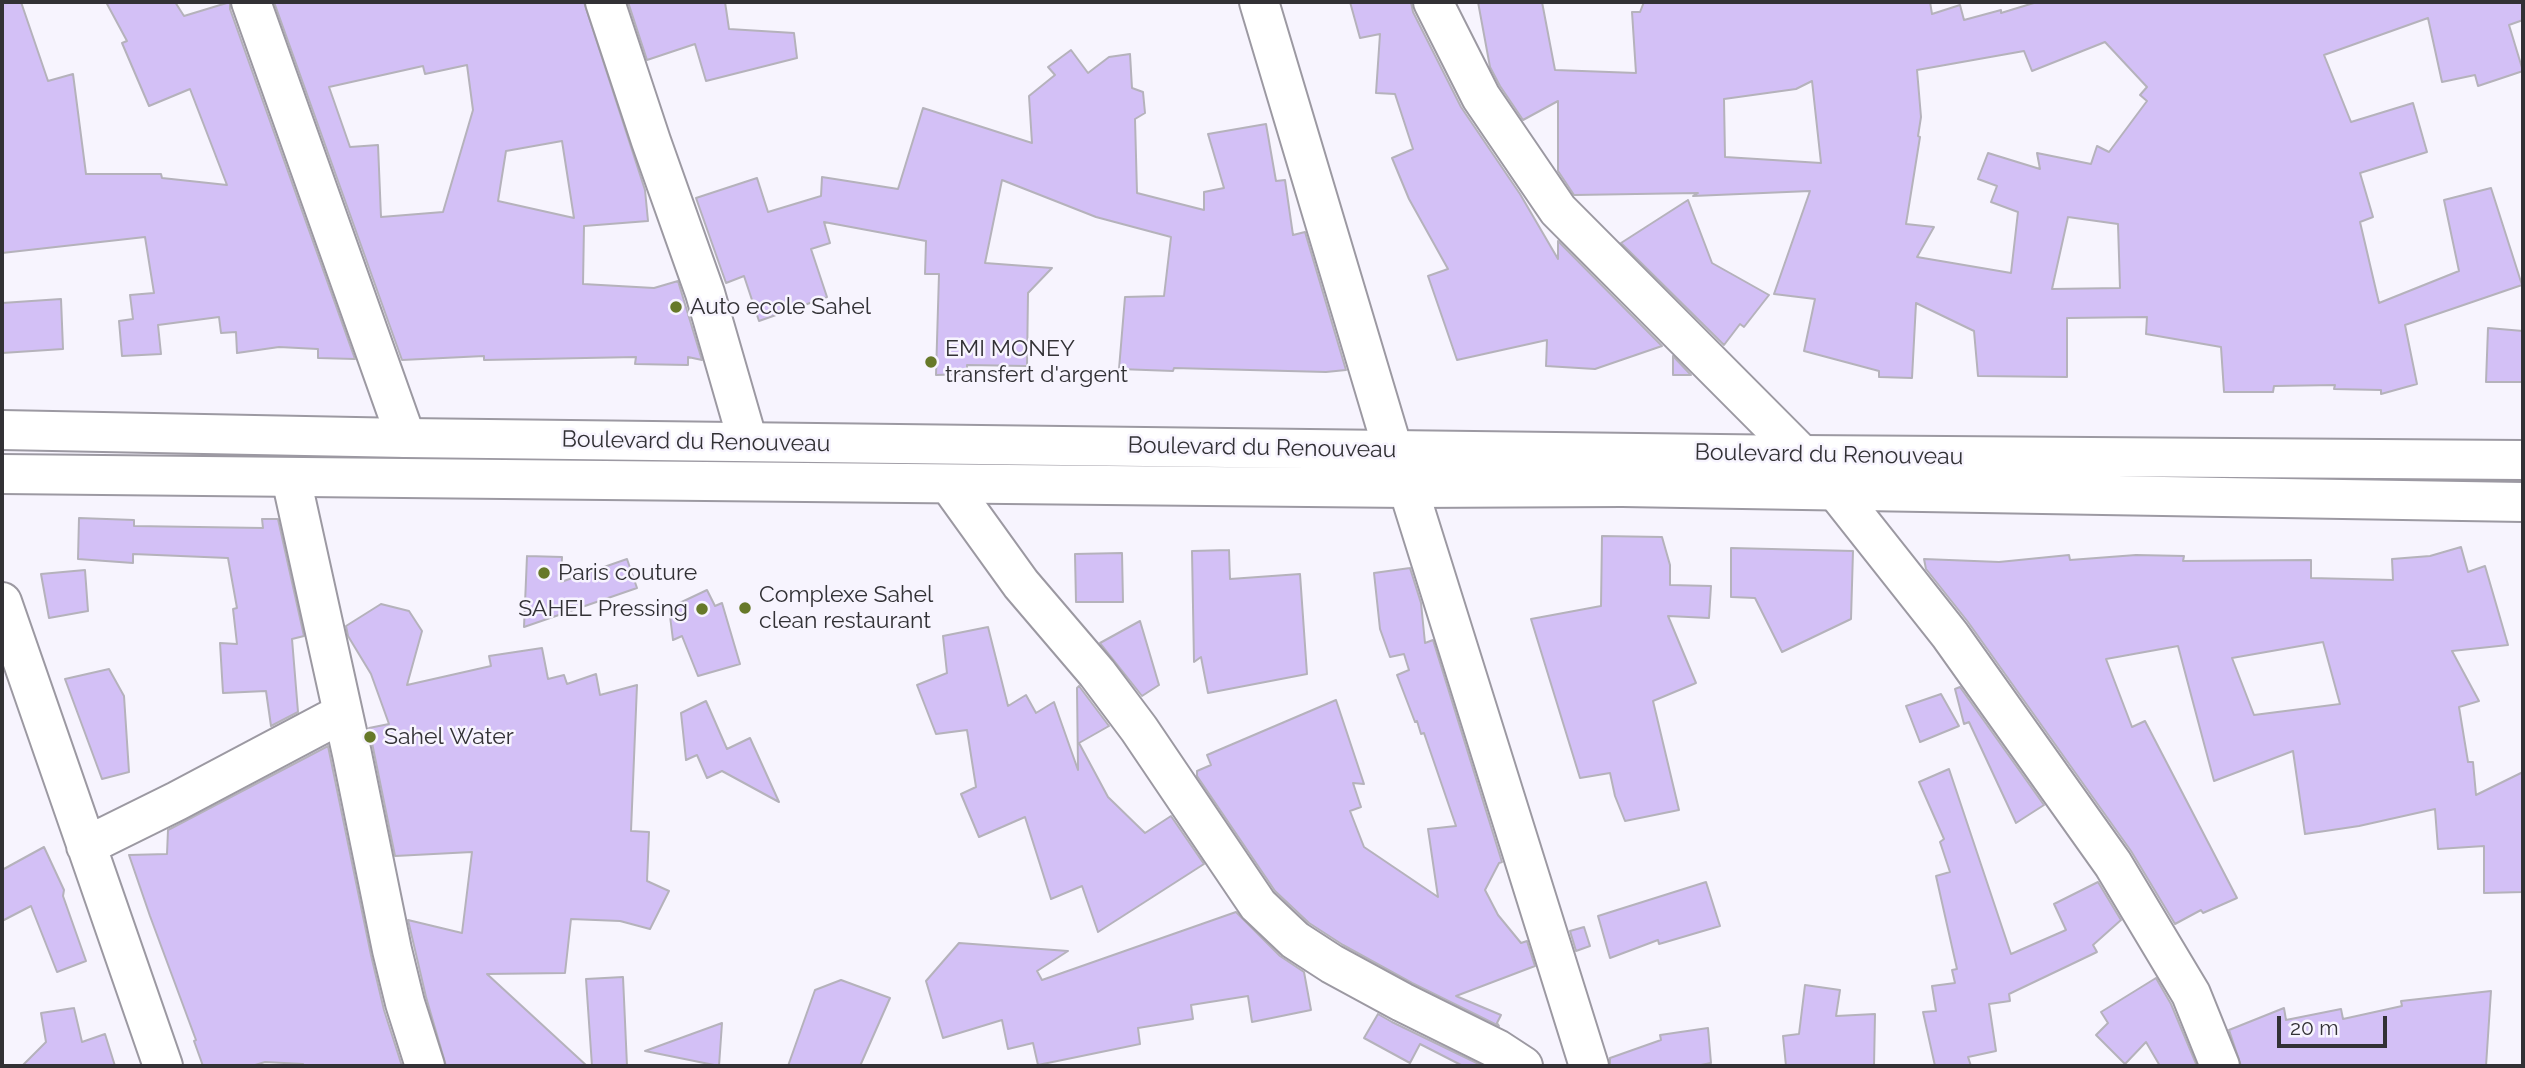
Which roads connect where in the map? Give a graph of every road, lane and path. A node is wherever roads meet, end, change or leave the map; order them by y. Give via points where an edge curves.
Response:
1 (251, 2) edge
2 (606, 2) edge
3 (1433, 2) edge
4 (1262, 3) edge
5 (2, 430) edge
6 (407, 438) junction
7 (748, 442) junction
8 (1393, 450) junction
9 (1802, 455) junction
10 (2523, 460) edge
11 (2, 474) edge
12 (291, 478) junction
13 (949, 484) junction
14 (1408, 488) junction
15 (1836, 491) junction
16 (2523, 502) edge
17 (2, 602) edge
18 (343, 713) junction
19 (86, 846) junction
20 (163, 1066) edge
21 (425, 1066) edge
22 (1523, 1066) edge
23 (1590, 1066) edge
24 (2220, 1066) edge

1 - 6 street
2 - 7 street via 705,293
3 - 9 street via 1481,97 1558,210
4 - 8 street
5 - 6 street, Boulevard du Renouveau
6 - 7 street, Boulevard du Renouveau
7 - 8 street, Boulevard du Renouveau
8 - 9 street, Boulevard du Renouveau
8 - 14 street
9 - 10 street, Boulevard du Renouveau
11 - 12 street, Boulevard du Renouveau
12 - 13 street, Boulevard du Renouveau
12 - 18 street
13 - 14 street, Boulevard du Renouveau
13 - 22 street via 1021,584 1139,729 1258,905 1295,940 1332,964
14 - 15 street, Boulevard du Renouveau
14 - 23 street
15 - 16 street, Boulevard du Renouveau
15 - 24 street via 1950,635 2113,864 2191,994
17 - 19 street
18 - 19 street
18 - 21 street via 392,950
19 - 20 street

